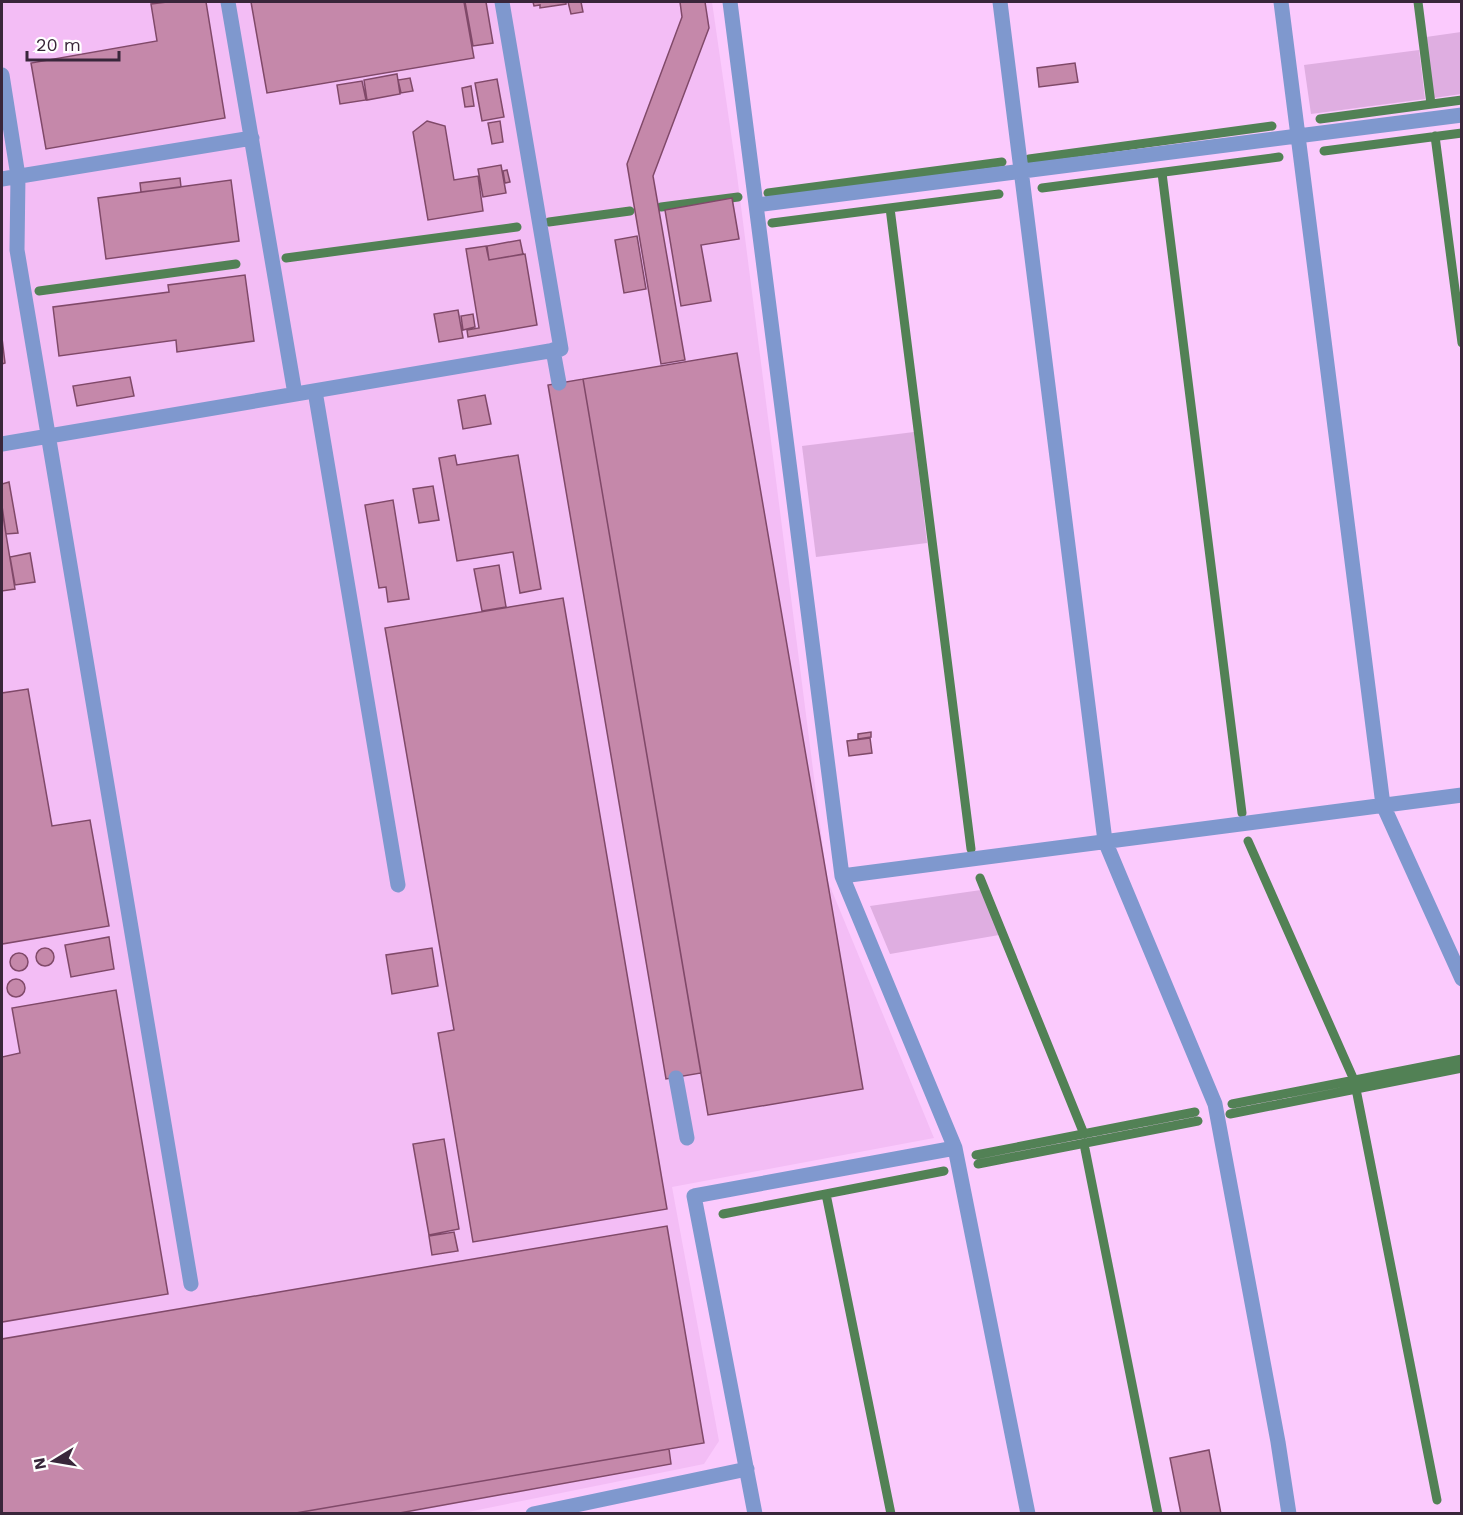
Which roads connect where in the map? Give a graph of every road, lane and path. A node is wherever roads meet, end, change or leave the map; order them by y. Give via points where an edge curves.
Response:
1 (228, 2) edge
2 (502, 2) edge
3 (730, 2) edge
4 (1000, 2) edge
5 (1281, 2) edge
6 (2, 75) edge
7 (1461, 115) edge
8 (1298, 137) junction
9 (252, 138) junction
10 (1022, 171) junction
11 (18, 176) junction
12 (2, 179) edge
13 (756, 205) junction
14 (553, 350) junction
15 (559, 383) dead end
16 (315, 391) junction
17 (295, 394) junction
18 (48, 436) junction
19 (2, 444) edge
20 (1461, 795) edge
21 (1383, 805) junction
22 (1105, 841) junction
23 (842, 876) junction
24 (398, 885) dead end
25 (1461, 979) edge
26 (676, 1077) dead end
27 (687, 1138) dead end
28 (955, 1148) junction
29 (191, 1284) dead end
30 (747, 1469) junction
31 (533, 1514) edge
32 (755, 1514) edge
33 (1028, 1514) edge
34 (1288, 1514) edge

1 - 9 street
2 - 14 street via 561,349
3 - 13 street
4 - 10 street
5 - 8 street
6 - 11 street
7 - 8 street
8 - 10 street
8 - 21 street
9 - 11 street
9 - 17 street
10 - 13 street
10 - 22 street
11 - 12 street
11 - 18 street via 17,250
13 - 23 street
14 - 15 street
14 - 16 street
16 - 17 street
16 - 24 street
17 - 18 street
18 - 19 street
18 - 29 street
20 - 21 street
21 - 22 street
21 - 25 street
22 - 23 street
22 - 34 street via 1215,1104
23 - 28 street
26 - 27 street
28 - 30 street via 694,1196
28 - 33 street
30 - 31 street
30 - 32 street

